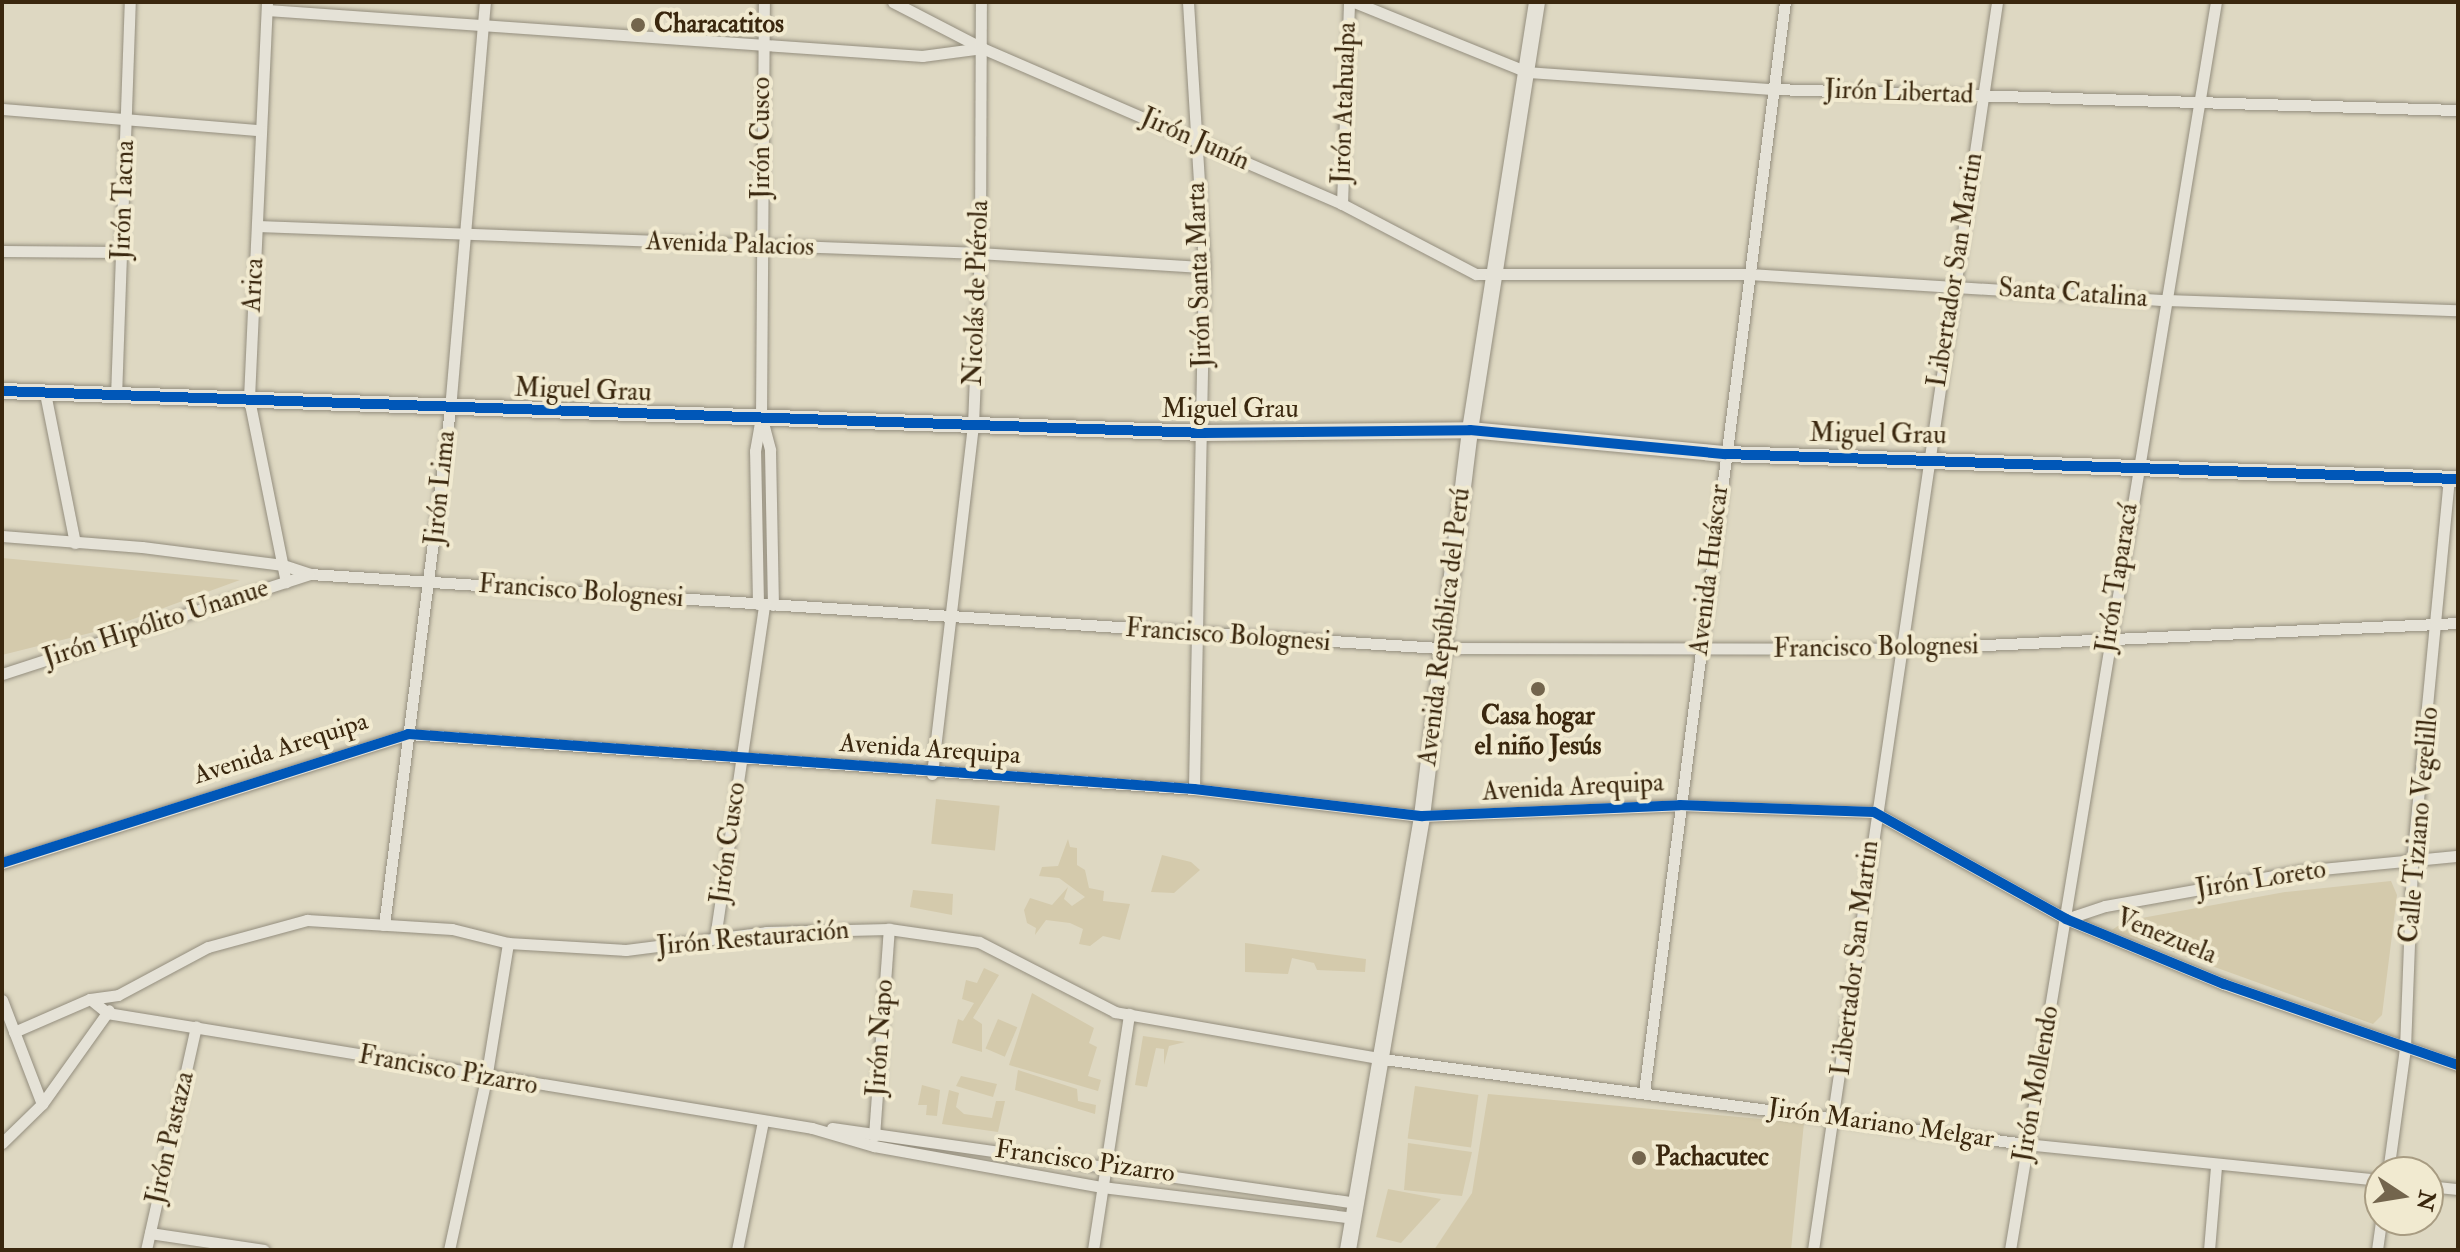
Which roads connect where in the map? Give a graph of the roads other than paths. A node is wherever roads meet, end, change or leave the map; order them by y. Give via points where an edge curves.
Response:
1 (130, 2) edge
2 (485, 2) edge
3 (764, 2) edge
4 (893, 2) edge
5 (981, 2) edge
6 (1188, 2) edge
7 (1351, 2) edge
8 (1537, 2) edge
9 (1785, 2) edge
10 (1997, 2) edge
11 (2216, 2) edge
12 (267, 6) edge
13 (483, 24) junction
14 (762, 44) junction
15 (982, 48) junction
16 (1527, 72) junction
17 (1773, 89) junction
18 (1983, 96) junction
19 (2200, 99) junction
20 (2, 109) edge
21 (2458, 110) edge
22 (127, 123) junction
23 (260, 130) junction
24 (1196, 140) junction
25 (1342, 204) junction
26 (257, 226) junction
27 (465, 234) junction
28 (761, 247) junction
29 (2, 251) edge
30 (121, 252) junction
31 (980, 253) junction
32 (1204, 267) junction
33 (1496, 270) junction
34 (1749, 274) junction
35 (1954, 286) junction
36 (2165, 300) junction
37 (2458, 310) edge
38 (2, 391) edge
39 (45, 393) junction
40 (116, 397) junction
41 (249, 399) junction
42 (450, 409) junction
43 (761, 418) junction
44 (973, 425) junction
45 (1470, 430) junction
46 (1203, 433) junction
47 (1726, 454) junction
48 (1928, 458) junction
49 (2136, 468) junction
50 (2454, 479) edge
51 (2, 536) edge
52 (75, 543) junction
53 (283, 565) junction
54 (310, 574) junction
55 (286, 582) junction
56 (431, 582) junction
57 (765, 605) junction
58 (950, 614) junction
59 (2458, 623) edge
60 (2439, 624) junction
61 (1199, 636) junction
62 (2106, 643) junction
63 (1440, 648) junction
64 (1899, 649) junction
65 (1700, 650) junction
66 (2, 674) edge
67 (408, 734) junction
68 (741, 757) junction
69 (932, 774) junction
70 (1194, 789) junction
71 (1680, 805) junction
72 (1874, 812) junction
73 (1422, 816) junction
74 (2458, 856) edge
75 (2412, 862) junction
76 (2, 863) edge
77 (2066, 919) junction
78 (384, 925) junction
79 (889, 929) junction
80 (715, 938) junction
81 (508, 943) junction
82 (118, 995) junction
83 (90, 999) junction
84 (2, 1000) edge
85 (107, 1013) junction
86 (1129, 1014) junction
87 (196, 1027) junction
88 (14, 1032) junction
89 (2405, 1048) junction
90 (1383, 1059) junction
91 (2458, 1065) edge
92 (486, 1079) junction
93 (1644, 1092) junction
94 (42, 1104) junction
95 (1835, 1117) junction
96 (763, 1121) junction
97 (812, 1128) junction
98 (874, 1131) junction
99 (2, 1143) edge
100 (2025, 1144) junction
101 (874, 1146) junction
102 (2390, 1156) edge
103 (1107, 1165) junction
104 (2216, 1166) junction
105 (2364, 1179) edge
106 (1102, 1187) junction
107 (1356, 1210) junction
108 (150, 1233) junction
109 (146, 1250) edge
110 (264, 1250) edge
111 (449, 1250) edge
112 (737, 1250) edge
113 (1093, 1250) edge
114 (1348, 1250) edge
115 (1813, 1250) edge
116 (2010, 1250) edge
117 (2209, 1250) edge

1 - 22 street, Jirón Tacna
2 - 13 street, Jirón Lima
3 - 14 street, Jirón Cusco
4 - 15 street, Jirón Junín
5 - 15 street, Nicolás de Piérola
6 - 24 street, Jirón Santa Marta
7 - 16 street, Jirón Libertad
7 - 25 street, Jirón Atahualpa
8 - 16 street, Avenida República del Perú
9 - 17 street, Avenida Huáscar
10 - 18 street, Libertador San Martin
11 - 19 street, Jirón Taparacá
12 - 13 street
12 - 23 street, Arica
13 - 14 street
13 - 27 street, Jirón Lima
14 - 15 street via 933,57
14 - 28 street, Jirón Cusco
15 - 24 street, Jirón Junín
15 - 31 street, Nicolás de Piérola
16 - 17 street, Jirón Libertad
16 - 33 street, Avenida República del Perú
17 - 18 street, Jirón Libertad
17 - 34 street, Avenida Huáscar
18 - 19 street, Jirón Libertad
18 - 35 street, Libertador San Martin
19 - 21 street, Jirón Libertad
19 - 36 street, Jirón Taparacá
20 - 22 street
22 - 23 street
22 - 30 street, Jirón Tacna
23 - 26 street, Arica
24 - 25 street, Jirón Junín
24 - 32 street, Jirón Santa Marta
25 - 33 street, Jirón Junín via 1476,274
26 - 27 street, Avenida Palacios
26 - 41 street, Arica
27 - 28 street, Avenida Palacios
27 - 42 street, Jirón Lima
28 - 31 street, Avenida Palacios
28 - 43 street, Jirón Cusco
29 - 30 street
30 - 40 street, Jirón Tacna
31 - 32 street, Avenida Palacios
31 - 44 street, Nicolás de Piérola
32 - 46 street, Jirón Santa Marta
33 - 34 street, Santa Catalina
33 - 45 street, Avenida República del Perú
34 - 35 street, Santa Catalina
34 - 47 street, Avenida Huáscar
35 - 36 street, Santa Catalina
35 - 48 street, Libertador San Martin
36 - 37 street, Santa Catalina
36 - 49 street, Jirón Taparacá
38 - 39 street, Miguel Grau
39 - 40 street, Miguel Grau
39 - 52 street
40 - 41 street, Miguel Grau
41 - 42 street, Miguel Grau
41 - 53 street, Arica
42 - 43 street, Miguel Grau
42 - 56 street, Jirón Lima
43 - 44 street, Miguel Grau
43 - 57 street, Jirón Cusco via 770,450
44 - 46 street, Miguel Grau
44 - 58 street, Nicolás de Piérola
45 - 46 street, Miguel Grau
45 - 47 street, Miguel Grau
45 - 63 street, Avenida República del Perú
46 - 61 street, Jirón Santa Marta
47 - 48 street, Miguel Grau
47 - 65 street, Avenida Huáscar
48 - 49 street, Miguel Grau
48 - 64 street, Libertador San Martin
49 - 50 street, Miguel Grau
49 - 62 street, Jirón Taparacá
50 - 60 street, Calle Tiziano Vegelillo
51 - 52 street, Francisco Bolognesi
52 - 53 street, Francisco Bolognesi
53 - 54 street, Francisco Bolognesi
53 - 55 street, Arica
54 - 55 street, Jirón Hipólito Unanue
54 - 56 street, Francisco Bolognesi
55 - 66 street, Jirón Hipólito Unanue
56 - 57 street, Francisco Bolognesi
56 - 67 street, Jirón Lima
57 - 58 street, Francisco Bolognesi
57 - 68 street, Jirón Cusco
58 - 61 street, Francisco Bolognesi
58 - 69 street, Nicolás de Piérola
59 - 60 street, Francisco Bolognesi
60 - 62 street, Francisco Bolognesi
60 - 75 street, Calle Tiziano Vegelillo
61 - 63 street, Francisco Bolognesi
61 - 70 street, Jirón Santa Marta
62 - 64 street, Francisco Bolognesi
62 - 77 street, Jirón Taparacá
63 - 65 street, Francisco Bolognesi
63 - 73 street, Avenida República del Perú
64 - 65 street, Francisco Bolognesi
64 - 72 street, Libertador San Martin
65 - 71 street, Avenida Huáscar
67 - 68 street, Avenida Arequipa
67 - 76 street, Avenida Arequipa
67 - 78 street, Jirón Lima
68 - 69 street, Avenida Arequipa
68 - 80 street, Jirón Cusco
69 - 70 street, Avenida Arequipa
70 - 73 street, Avenida Arequipa
71 - 72 street, Avenida Arequipa
71 - 73 street, Avenida Arequipa
71 - 93 street, Avenida Huáscar
72 - 77 street, Venezuela
72 - 95 street, Libertador San Martin
73 - 90 street, Avenida República del Perú
74 - 75 street, Jirón Loreto
75 - 77 street, Jirón Loreto via 2301,871 2105,906
75 - 89 street, Calle Tiziano Vegelillo
77 - 89 street, Venezuela via 2224,984
77 - 100 street, Jirón Mollendo
78 - 81 street, Jirón Restauración via 452,929
78 - 82 street, Jirón Restauración via 307,920 208,947
79 - 80 street, Jirón Restauración
79 - 86 street, Jirón Restauración via 979,942 1115,1012
79 - 98 street, Jirón Napo
80 - 81 street, Jirón Restauración via 626,950
81 - 92 street
82 - 83 street, Jirón Restauración
82 - 85 street
83 - 85 street
83 - 88 street, Jirón Restauración
84 - 88 street
85 - 87 street, Francisco Pizarro
85 - 94 street
86 - 90 street, Jirón Restauración
86 - 103 street
87 - 92 street, Francisco Pizarro
87 - 108 street, Jirón Pastaza
88 - 94 street
89 - 91 street, Venezuela
89 - 102 street, Calle Tiziano Vegelillo
90 - 93 street, Jirón Mariano Melgar
90 - 107 street, Avenida República del Perú
92 - 96 street, Francisco Pizarro
92 - 111 street
93 - 95 street, Jirón Mariano Melgar
94 - 99 street
95 - 100 street, Jirón Mariano Melgar
95 - 115 street, Libertador San Martin
96 - 97 street, Francisco Pizarro
96 - 112 street
97 - 98 street, Francisco Pizarro
97 - 101 street, Francisco Pizarro
98 - 101 street, Jirón Napo
98 - 103 street, Francisco Pizarro
100 - 104 street, Jirón Mariano Melgar
100 - 116 street, Jirón Mollendo
101 - 106 street, Francisco Pizarro
103 - 106 street
103 - 107 street, Francisco Pizarro
104 - 105 street, Jirón Mariano Melgar
104 - 117 street
106 - 107 street, Francisco Pizarro
106 - 113 street
107 - 114 street, Avenida República del Perú
108 - 109 street, Jirón Pastaza
108 - 110 street

